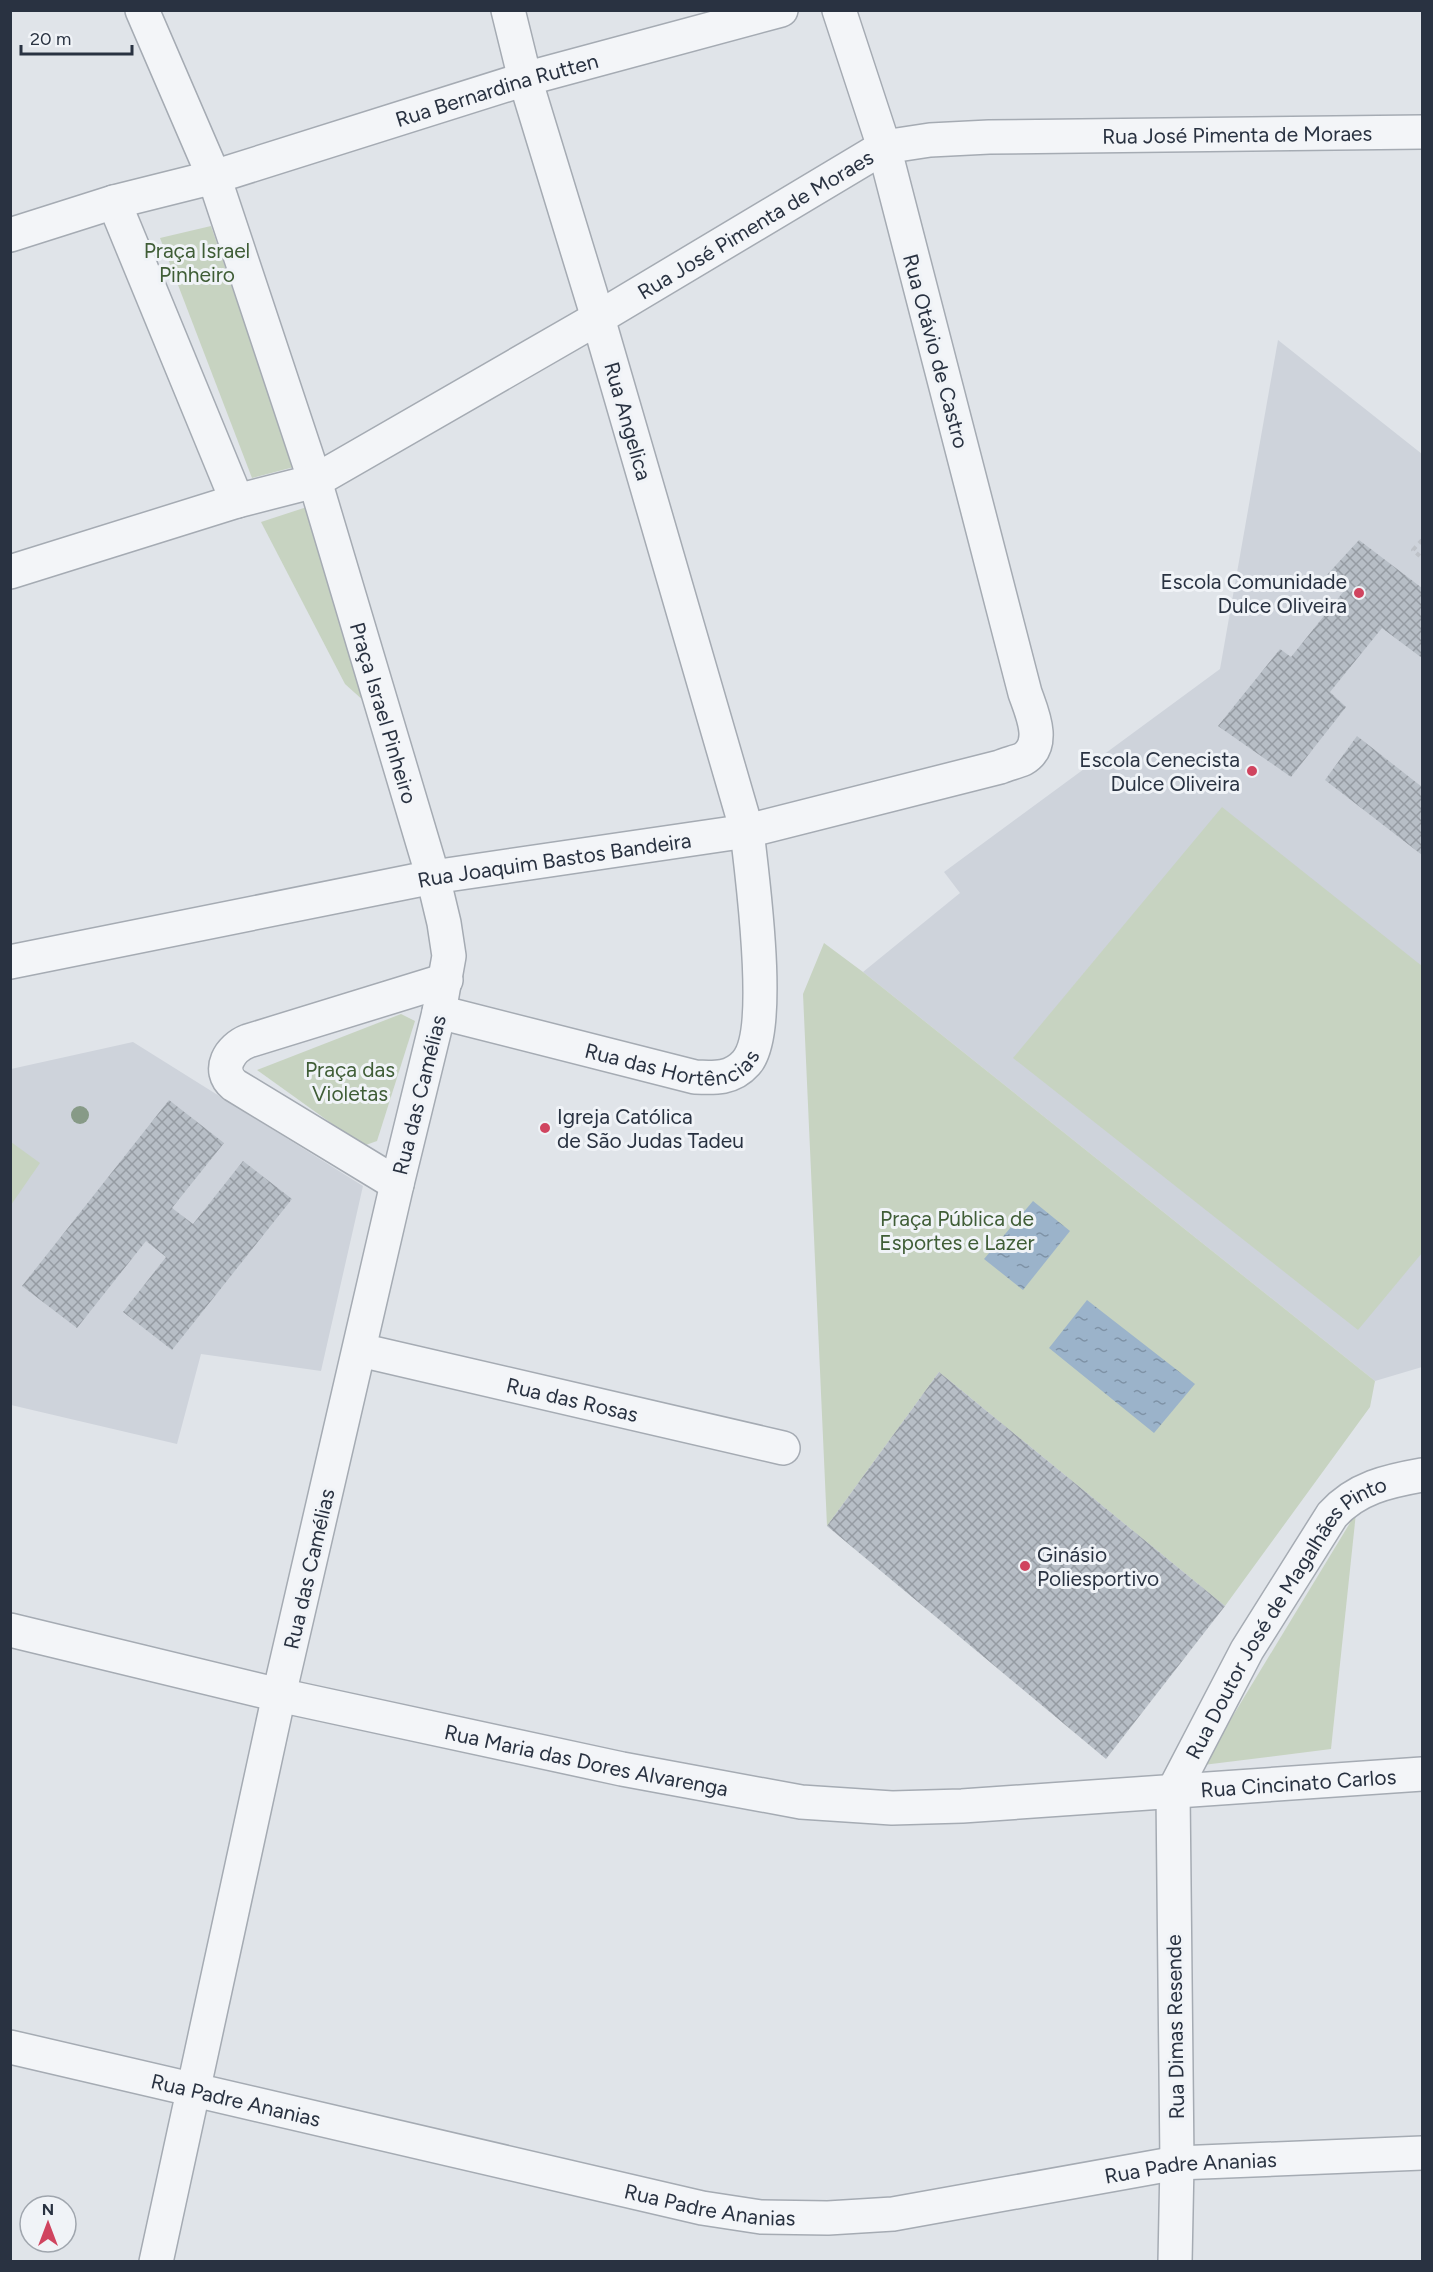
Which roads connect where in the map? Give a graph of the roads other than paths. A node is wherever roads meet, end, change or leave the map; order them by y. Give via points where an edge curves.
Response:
1 (142, 10) edge
2 (508, 10) edge
3 (781, 10) edge
4 (839, 10) edge
5 (525, 79) junction
6 (1422, 132) edge
7 (884, 147) junction
8 (214, 177) junction
9 (114, 202) junction
10 (10, 235) edge
11 (598, 318) junction
12 (315, 481) junction
13 (237, 501) junction
14 (10, 572) edge
15 (1025, 693) joint
16 (747, 831) junction
17 (432, 877) junction
18 (10, 962) edge
19 (446, 980) junction
20 (439, 1012) junction
21 (397, 1184) junction
22 (360, 1350) junction
23 (783, 1448) dead end
24 (1422, 1474) edge
25 (10, 1630) edge
26 (279, 1695) junction
27 (1422, 1774) edge
28 (1173, 1792) junction
29 (10, 2047) edge
30 (194, 2089) junction
31 (1422, 2153) edge
32 (1177, 2163) junction
33 (156, 2262) edge
34 (1175, 2262) edge

1 - 8 street, Praça Israel Pinheiro
2 - 5 street, Rua Angelica
3 - 5 street, Rua Bernardina Rutten
4 - 7 street, Rua Otávio de Castro
5 - 8 street, Rua Bernardina Rutten
5 - 11 street, Rua Angelica
6 - 7 street, Rua José Pimenta de Moraes via 989,137
7 - 11 street, Rua José Pimenta de Moraes
7 - 15 street, Rua Otávio de Castro
8 - 9 street
8 - 12 street, Praça Israel Pinheiro
9 - 10 street
9 - 13 street
11 - 12 street, Rua José Pimenta de Moraes
11 - 16 street, Rua Angelica
12 - 13 street
12 - 17 street, Praça Israel Pinheiro
13 - 14 street
15 - 16 street, Rua Joaquim Bastos Bandeira via 1036,732 1032,750 1024,758
16 - 17 street, Rua Joaquim Bastos Bandeira
16 - 20 street, Rua das Hortências via 760,1009 755,1047 748,1062 736,1073 720,1078 695,1077
17 - 18 street, Rua Joaquim Bastos Bandeira
17 - 19 street, Rua das Camélias via 449,956
19 - 20 street, Rua das Camélias
19 - 21 street via 240,1044 225,1066 234,1085
20 - 21 street, Rua das Camélias
21 - 22 street, Rua das Camélias
22 - 23 street, Rua das Rosas
22 - 26 street, Rua das Camélias
24 - 28 street, Rua Doutor José de Magalhães Pinto via 1360,1492 1332,1515 1246,1650
25 - 26 street, Rua Maria das Dores Alvarenga
26 - 28 street, Rua Maria das Dores Alvarenga via 622,1769 801,1802 892,1808
26 - 30 street, Rua das Camélias
27 - 28 street, Rua Cincinato Carlos
28 - 32 street, Rua Dimas Resende
29 - 30 street, Rua Padre Ananias
30 - 32 street, Rua Padre Ananias via 702,2208 761,2217 893,2214
30 - 33 street, Rua das Camélias
31 - 32 street, Rua Padre Ananias
32 - 34 street, Rua Dimas Resende

